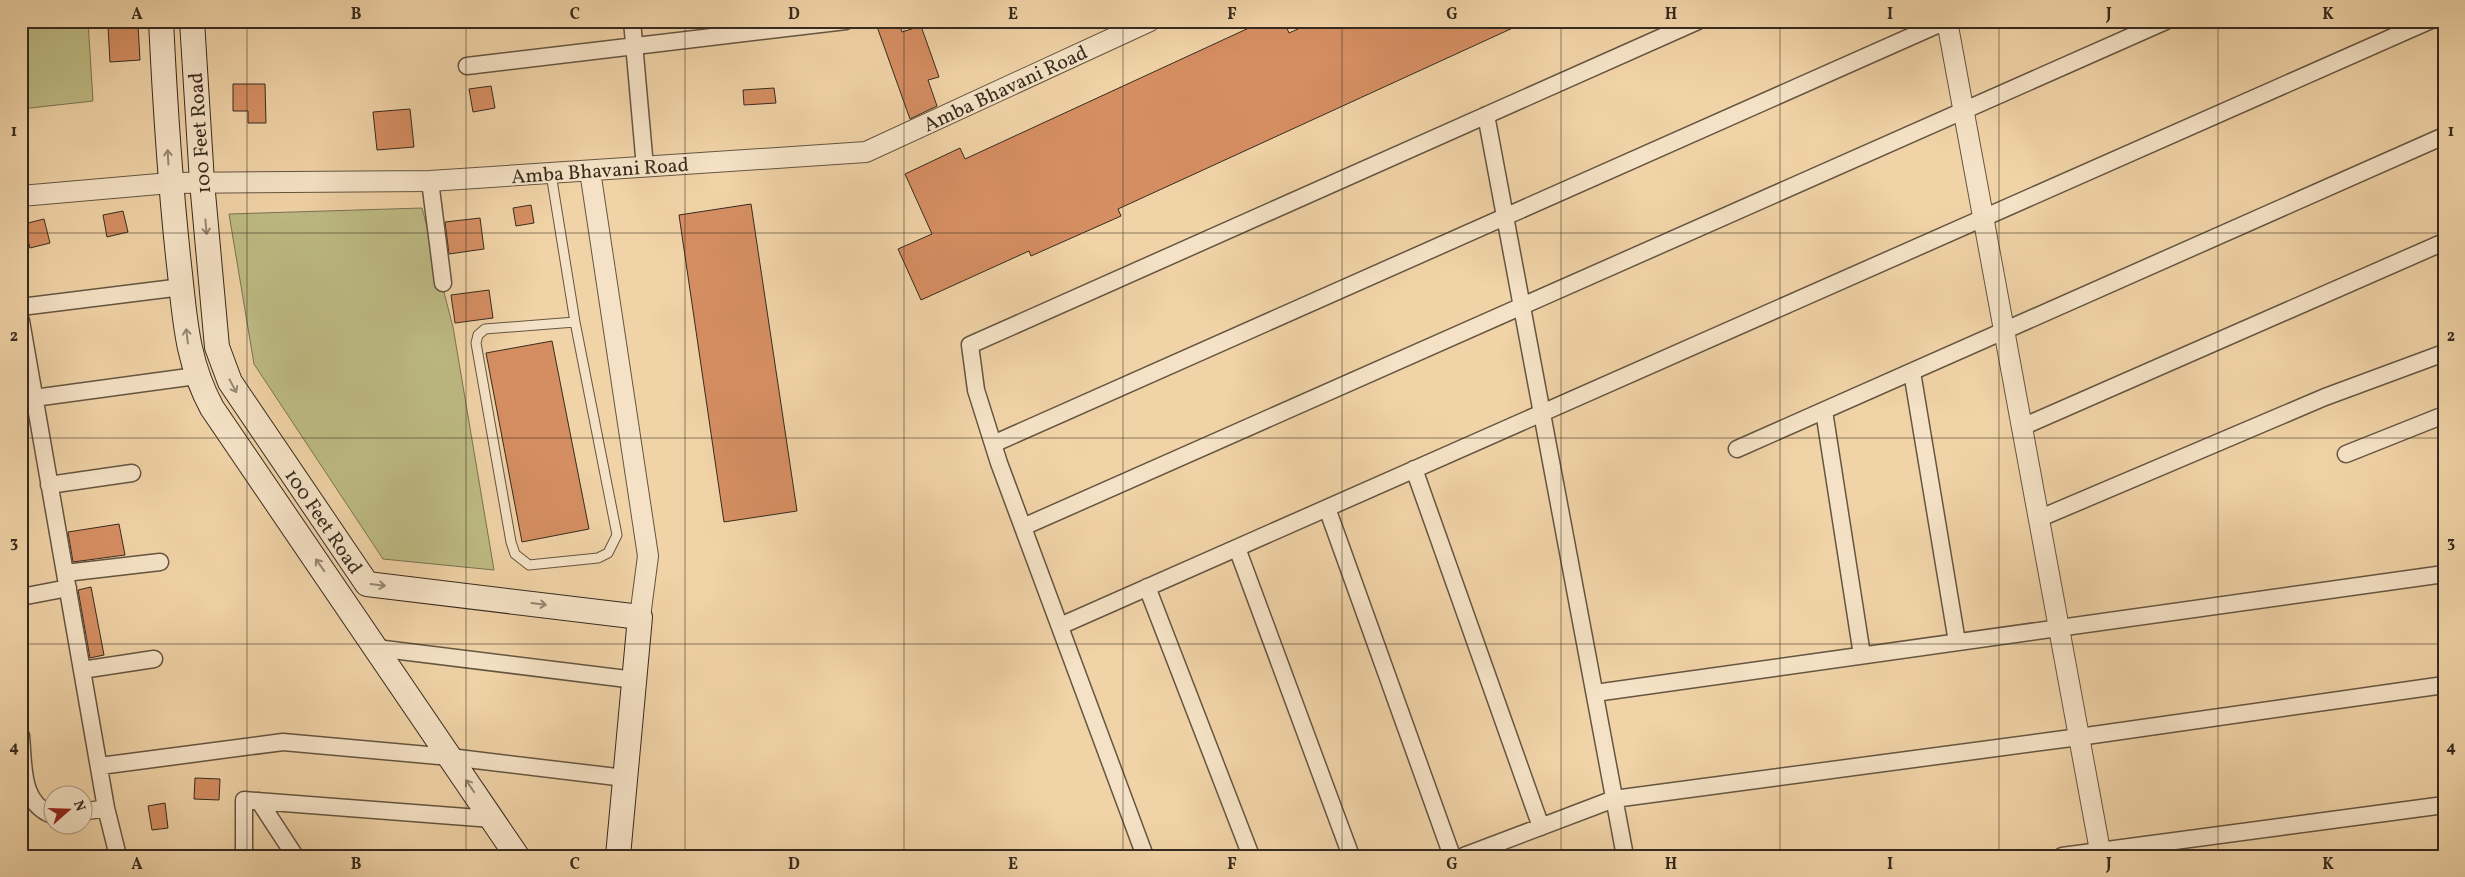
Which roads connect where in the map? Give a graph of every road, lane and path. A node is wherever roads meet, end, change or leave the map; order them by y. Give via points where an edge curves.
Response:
1 (161, 21) edge
2 (192, 21) edge
3 (632, 21) edge
4 (846, 21) edge
5 (1150, 21) edge
6 (1698, 21) edge
7 (1946, 21) edge
8 (2166, 21) edge
9 (2429, 21) edge
10 (633, 45) junction
11 (467, 66) dead end
12 (1963, 110) junction
13 (1486, 115) junction
14 (2444, 136) edge
15 (645, 167) junction
16 (590, 171) junction
17 (550, 174) junction
18 (430, 180) junction
19 (202, 182) junction
20 (170, 183) junction
21 (21, 196) edge
22 (1505, 217) junction
23 (1983, 218) junction
24 (2444, 242) edge
25 (443, 283) dead end
26 (182, 287) junction
27 (1522, 306) junction
28 (21, 307) edge
29 (21, 321) edge
30 (575, 322) junction
31 (2004, 332) junction
32 (2444, 353) edge
33 (1912, 372) junction
34 (196, 376) junction
35 (34, 398) junction
36 (1824, 411) junction
37 (1542, 413) junction
38 (2444, 415) edge
39 (2022, 427) junction
40 (993, 444) junction
41 (1737, 450) dead end
42 (2346, 454) dead end
43 (1414, 469) junction
44 (132, 473) dead end
45 (49, 485) junction
46 (1327, 508) junction
47 (2038, 519) junction
48 (1023, 527) junction
49 (1237, 548) junction
50 (160, 562) dead end
51 (2444, 574) edge
52 (66, 580) junction
53 (1147, 587) junction
54 (21, 597) edge
55 (640, 617) junction
56 (1060, 626) junction
57 (2058, 628) junction
58 (1957, 642) junction
59 (376, 648) junction
60 (1862, 655) junction
61 (154, 659) dead end
62 (82, 670) junction
63 (635, 680) junction
64 (2444, 685) edge
65 (1595, 693) junction
66 (21, 736) edge
67 (2079, 737) junction
68 (450, 757) junction
69 (100, 766) junction
70 (625, 778) junction
71 (1614, 798) junction
72 (259, 801) junction
73 (2444, 805) edge
74 (106, 808) junction
75 (42, 809) edge
76 (92, 810) edge
77 (492, 819) junction
78 (1541, 827) junction
79 (2100, 853) edge
80 (118, 856) edge
81 (244, 856) edge
82 (295, 856) edge
83 (516, 856) edge
84 (618, 856) edge
85 (1146, 856) edge
86 (1251, 856) edge
87 (1351, 856) edge
88 (1452, 856) edge
89 (1464, 856) edge
90 (1625, 856) edge
91 (2062, 856) edge

20 -> 1 main road, 100 Feet Road
2 - 19 main road, 100 Feet Road
3 - 10 street
4 - 10 street
5 - 15 street, Amba Bhavani Road via 866,152
6 - 13 street
7 - 12 street
7 - 22 street
8 - 12 street
9 - 23 street
10 - 11 street
10 - 15 street
12 - 23 street
12 - 27 street
13 - 22 street
13 - 40 street via 970,345 976,390
14 - 31 street
15 - 16 street, Amba Bhavani Road
16 - 17 street, Amba Bhavani Road
16 - 55 street via 648,556
17 - 18 street, Amba Bhavani Road
17 - 30 lane
18 - 19 street, Amba Bhavani Road
18 - 25 street
19 - 20 street, Amba Bhavani Road
19 -> 55 main road, 100 Feet Road via 217,347 225,371 236,393 367,584
20 - 21 street, Amba Bhavani Road
20 - 26 main road, 100 Feet Road
22 - 27 street
22 - 40 street
23 - 31 street
23 - 37 street
24 - 39 street
26 - 28 street
34 -> 26 main road, 100 Feet Road via 189,352
27 - 37 street
27 - 48 street
29 - 35 street
30 - 30 lane via 617,535 608,553 598,558 529,566 515,554 511,542 476,344 484,329
31 - 33 street
31 - 39 street
32 - 47 street via 2325,397
33 - 36 street
33 - 58 street
34 - 35 street
59 -> 34 main road, 100 Feet Road via 212,408
35 - 45 street
36 - 41 street
36 - 60 street
37 - 43 street
37 - 65 street
38 - 42 street
39 - 47 street
40 - 48 street
43 - 46 street
43 - 78 street
44 - 45 street
45 - 52 street
46 - 49 street
46 - 88 street
47 - 57 street
48 - 56 street
49 - 53 street
49 - 87 street
50 - 52 street
51 - 57 street
52 - 54 street
52 - 62 street
53 - 56 street
53 - 86 street
55 - 63 main road
56 - 85 street
57 - 58 street
57 - 67 street
58 - 60 street
59 - 63 street
59 - 68 main road, 100 Feet Road
60 - 65 street
61 - 62 street
62 - 69 street
63 - 70 main road
64 - 67 street
65 - 71 street
66 - 75 street via 26,787 34,803
67 - 71 street
67 - 79 street
68 - 69 street via 283,742
68 - 70 street
77 -> 68 main road, 100 Feet Road
69 - 74 street
70 - 84 main road
71 - 78 street
71 - 90 street
72 - 77 street
72 - 81 street via 244,800
72 - 82 street
73 - 79 street
74 - 76 street
74 - 80 street
77 - 83 main road, 100 Feet Road
78 - 89 street
79 - 91 street

